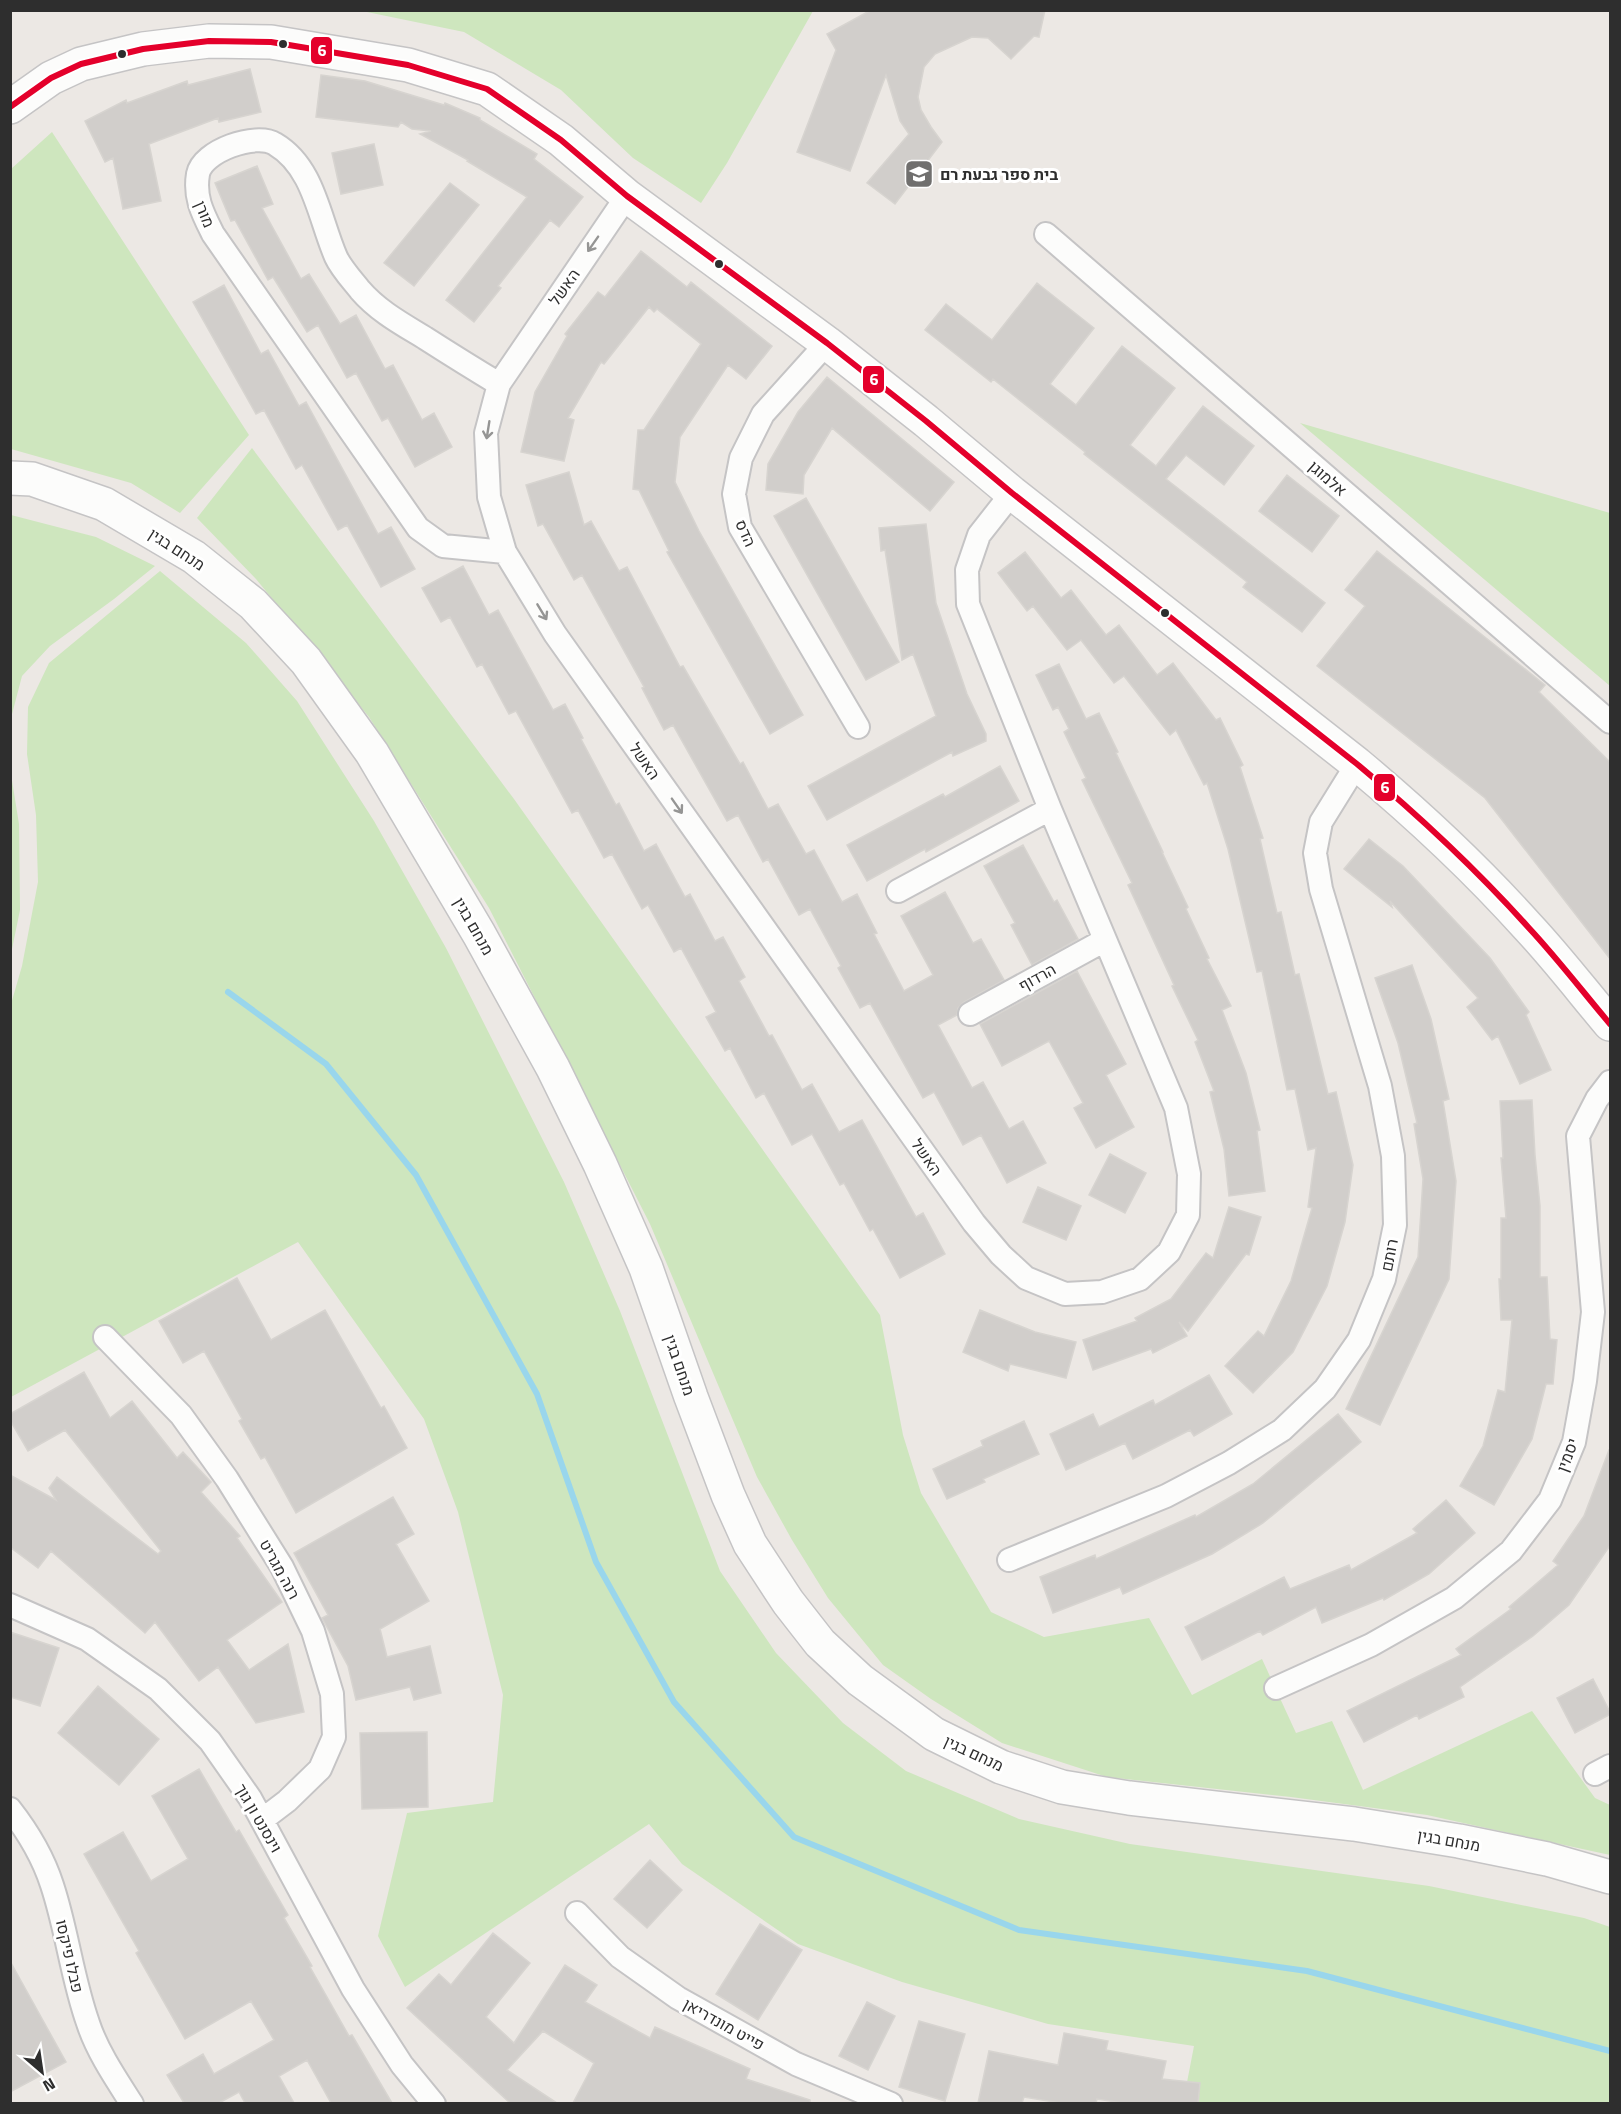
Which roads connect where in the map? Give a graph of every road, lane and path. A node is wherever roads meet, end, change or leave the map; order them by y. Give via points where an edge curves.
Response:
1 (10, 107) edge
2 (627, 196) junction
3 (1046, 234) dead end
4 (827, 343) junction
5 (499, 384) junction
6 (10, 478) edge
7 (1012, 493) junction
8 (505, 552) junction
9 (1611, 722) edge
10 (858, 727) dead end
11 (1356, 764) junction
12 (1050, 809) junction
13 (898, 891) dead end
14 (1105, 940) junction
15 (970, 1014) dead end
16 (1611, 1024) edge
17 (1611, 1082) edge
18 (105, 1337) dead end
19 (1009, 1560) dead end
20 (10, 1605) edge
21 (1276, 1688) dead end
22 (10, 1809) edge
23 (262, 1820) junction
24 (1611, 1877) edge
25 (577, 1913) dead end
26 (132, 2103) edge
27 (434, 2103) edge
28 (891, 2103) edge

1 - 2 street via 51,78 108,56 209,41 271,42 408,65 487,89 561,140
2 - 4 street
2 -> 5 street, האשל
3 - 9 street, אלמוגן
4 - 7 street
4 - 10 street, הדס via 763,414 741,458 734,494 740,527
5 -> 8 street, האשל via 486,433 489,497
5 - 8 street, מורן via 383,312 360,290 337,260 303,170 289,153 272,142 245,142 216,152 198,171 198,204 213,234 418,528 443,546
6 - 24 street, מנחם בגין via 32,479 104,504 195,557 253,604 306,661 372,753 485,944 589,1143 646,1268 691,1397 750,1544 820,1643 860,1680 934,1734 1000,1767 1062,1787 1401,1831 1547,1859
7 - 11 street
7 - 12 street, האשל via 979,535 967,570 968,604
8 -> 14 street, האשל via 555,634 974,1223 1026,1278 1065,1294 1102,1292 1140,1279 1169,1252 1188,1215 1189,1174 1176,1108
11 - 16 street via 1409,807 1482,879
11 - 19 street, רותם via 1321,822 1315,853 1321,889 1380,1086 1393,1156 1395,1225 1384,1280 1359,1340 1325,1389 1282,1430 1166,1496
12 - 13 street
12 - 14 street, האשל
14 - 15 street, הרדוף
17 - 21 street, יסמין via 1597,1099 1578,1136 1593,1312 1574,1442 1550,1500 1510,1551 1454,1598 1371,1645
18 - 23 street, רנה מגריט via 181,1415 282,1567 313,1630 332,1694 334,1737 320,1770
20 - 23 street, וינסנט ון גוך via 87,1639 158,1689 210,1741
22 - 26 street, פבלו פיקסו via 37,1848 52,1884 88,2026
23 - 27 street, וינסנט ון גוך via 353,1989 402,2065
25 - 28 street, פייט מונדריאן via 620,1957 678,1998 796,2064

